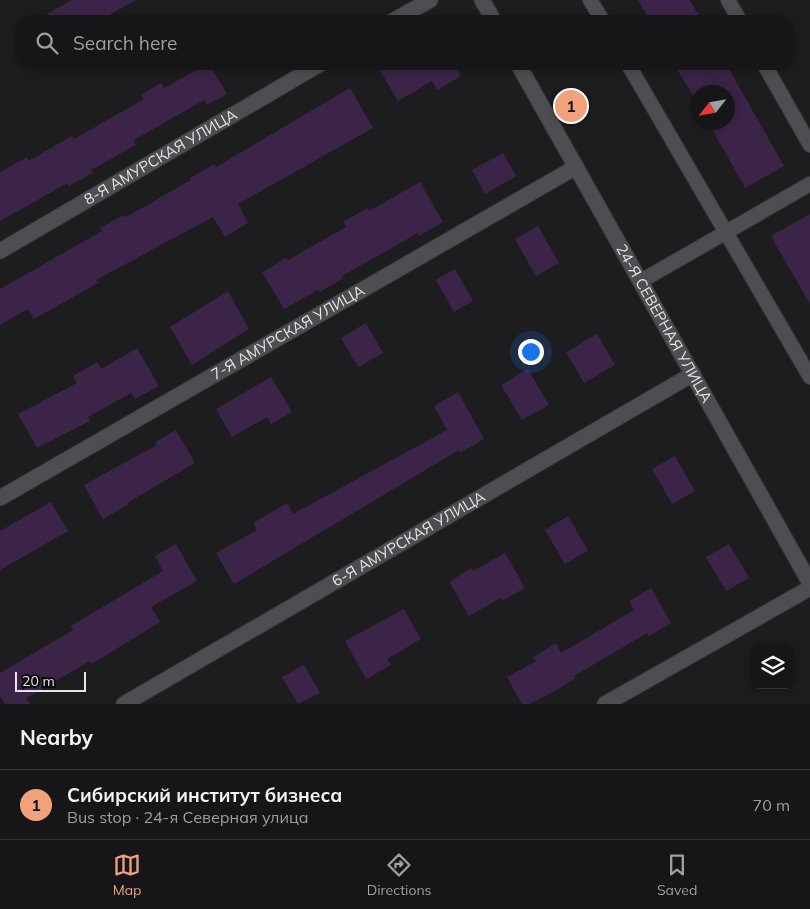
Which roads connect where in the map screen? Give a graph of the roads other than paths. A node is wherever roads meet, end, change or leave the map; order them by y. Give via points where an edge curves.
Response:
1 (430, 0) edge
2 (482, 0) edge
3 (590, 0) edge
4 (728, 0) edge
5 (404, 15) edge
6 (491, 15) edge
7 (599, 15) edge
8 (737, 15) edge
9 (310, 70) edge
10 (521, 70) edge
11 (632, 70) edge
12 (767, 70) edge
13 (810, 145) edge
14 (576, 167) junction
15 (810, 184) edge
16 (727, 232) junction
17 (0, 251) edge
18 (641, 281) junction
19 (693, 374) junction
20 (810, 377) edge
21 (0, 498) edge
22 (810, 583) edge
23 (810, 588) edge
24 (124, 704) edge
25 (605, 704) edge

1 - 5 street
2 - 6 street
3 - 7 lane
4 - 8 lane
9 - 17 street, 8-Я АМУРСКАЯ УЛИЦА
10 - 14 street, 24-Я СЕВЕРНАЯ УЛИЦА
11 - 16 lane
12 - 13 lane
14 - 18 street, 24-Я СЕВЕРНАЯ УЛИЦА
14 - 21 street, 7-Я АМУРСКАЯ УЛИЦА
15 - 16 lane
16 - 18 lane
16 - 20 lane
18 - 19 street, 24-Я СЕВЕРНАЯ УЛИЦА
19 - 22 street, 24-Я СЕВЕРНАЯ УЛИЦА
19 - 24 street, 6-Я АМУРСКАЯ УЛИЦА
23 - 25 street

